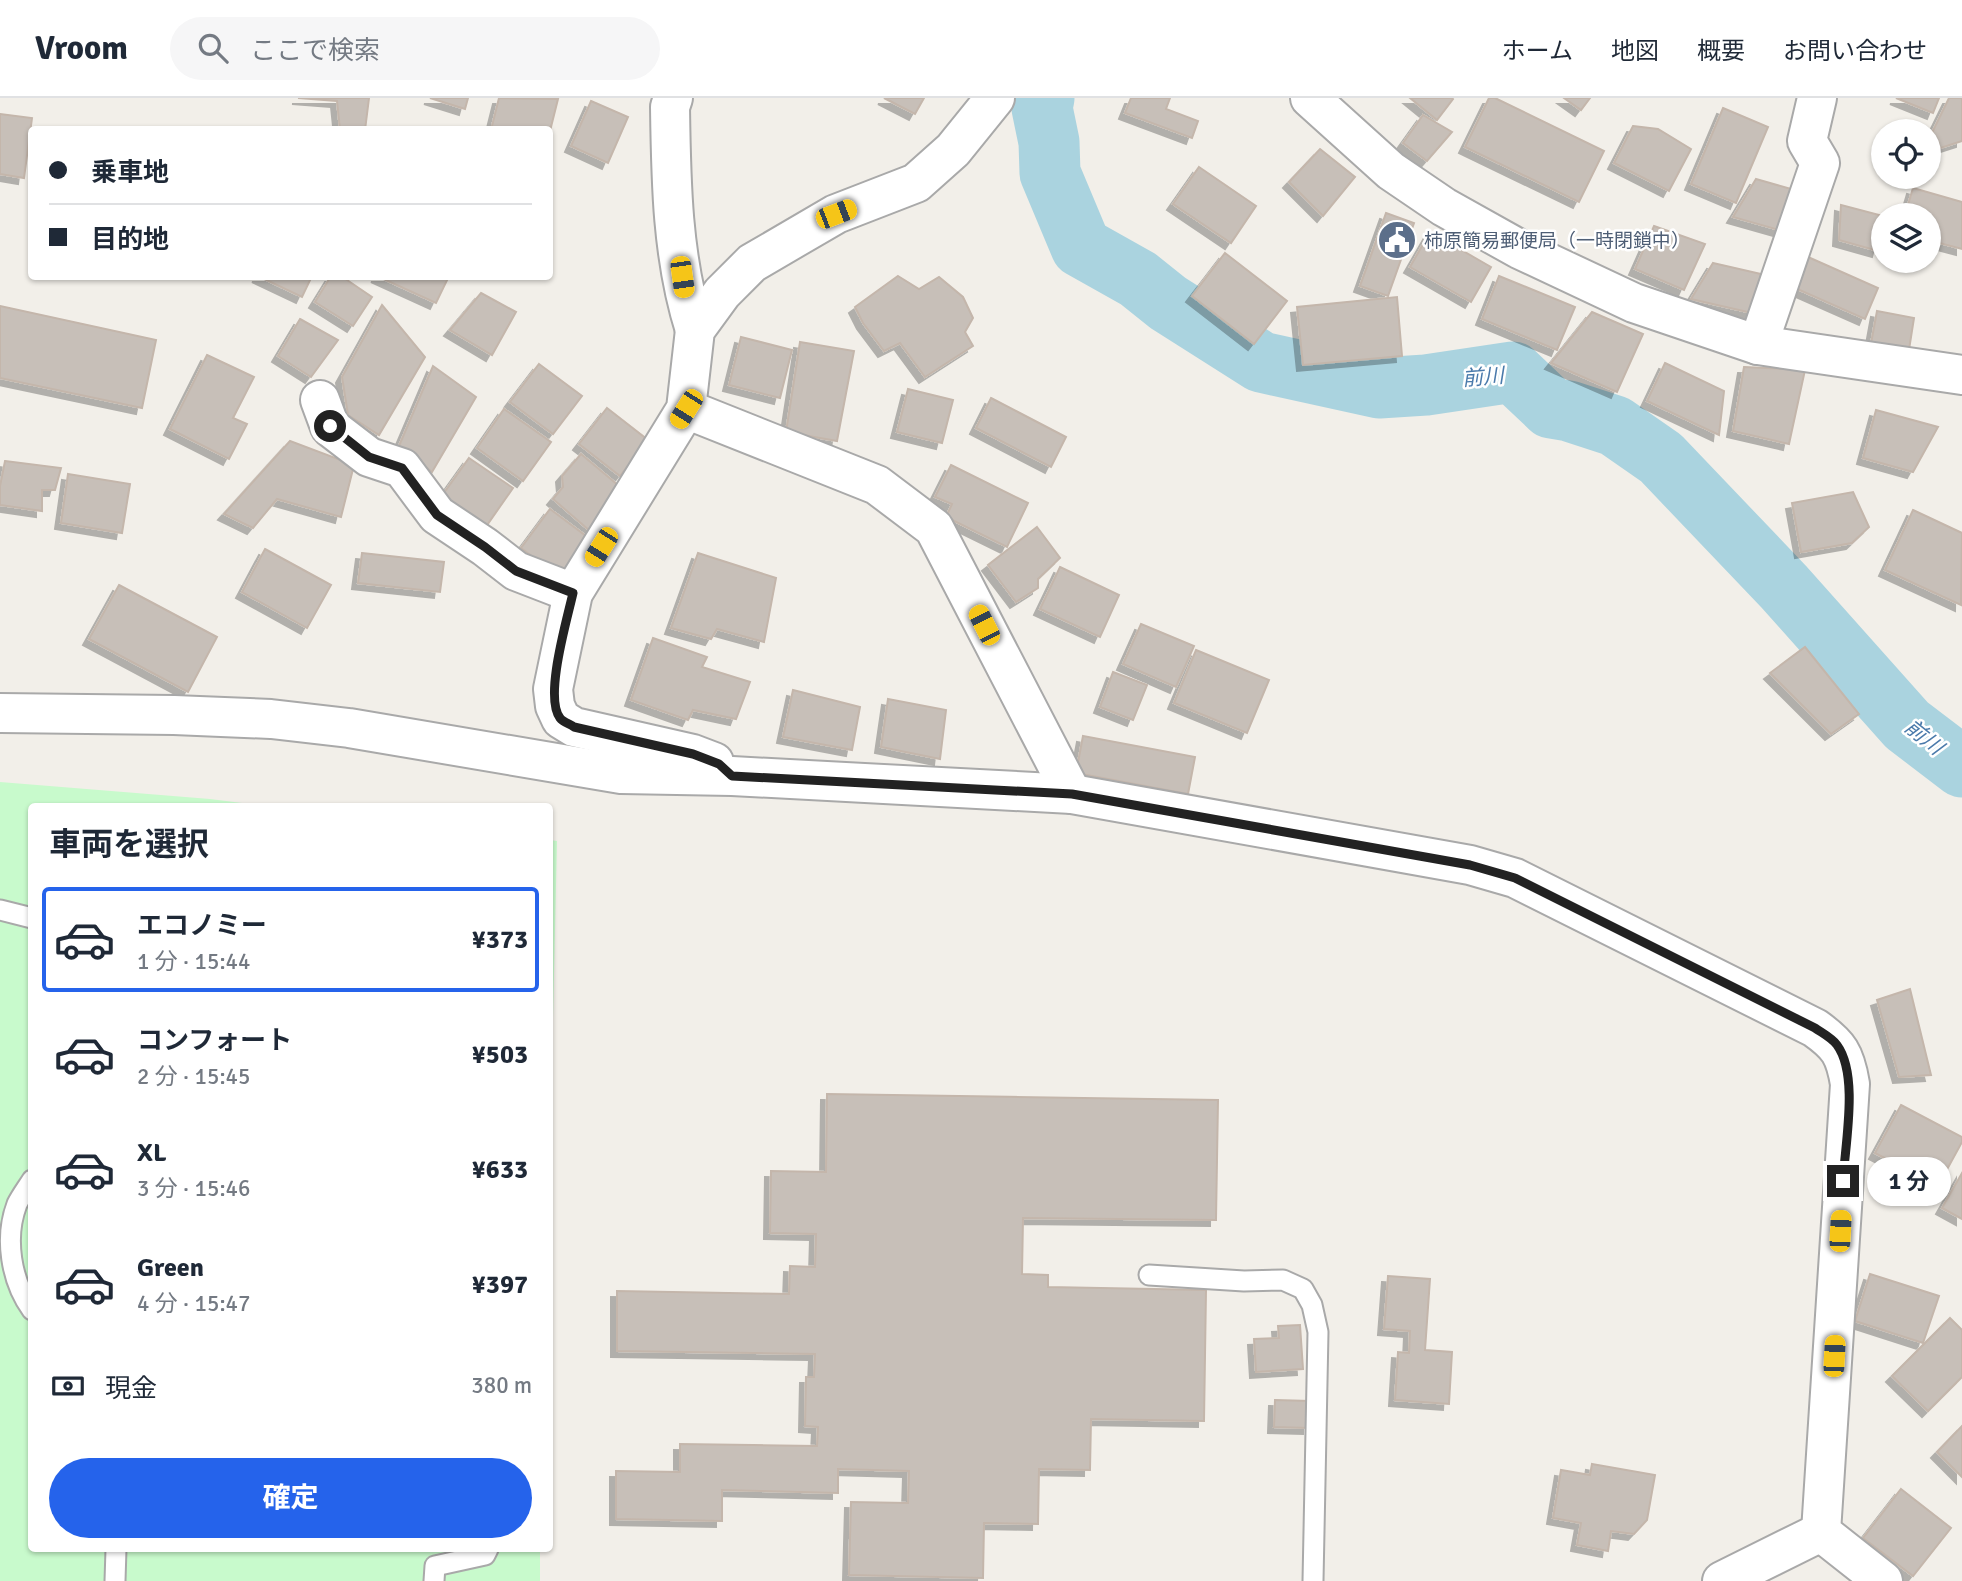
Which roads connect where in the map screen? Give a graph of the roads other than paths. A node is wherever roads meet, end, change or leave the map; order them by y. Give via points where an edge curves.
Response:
1 (995, 98) edge
2 (1310, 98) edge
3 (1817, 98) edge
4 (663, 101) edge
5 (695, 330) junction
6 (1758, 345) junction
7 (1962, 375) edge
8 (320, 400) dead end
9 (686, 409) junction
10 (573, 593) junction
11 (0, 713) edge
12 (732, 776) junction
13 (1072, 794) junction
14 (0, 910) edge
15 (28, 917) edge
16 (28, 1187) edge
17 (5, 1241) edge
18 (1149, 1275) dead end
19 (28, 1305) edge
20 (1821, 1532) junction
21 (116, 1552) edge
22 (486, 1552) edge
23 (115, 1581) edge
24 (434, 1581) edge
25 (1313, 1581) edge
26 (1722, 1581) edge
27 (1883, 1581) edge

1 - 5 street via 953,150 916,183 836,214 752,263
2 - 6 street via 1391,171 1519,249 1634,303
3 - 6 street via 1807,141 1820,163
4 - 5 street via 686,302
5 - 9 street
6 - 7 street
8 - 10 street via 330,426 369,457 402,468 437,515 516,571
9 - 10 street
9 - 13 street via 877,485 934,528
10 - 12 street via 553,690 561,719 574,727 693,754 719,764
11 - 12 street via 271,719 621,774
12 - 13 street
13 - 20 street via 1470,865 1515,878 1815,1028 1836,1043 1847,1062 1850,1084
14 - 15 lane
16 - 17 lane
17 - 19 lane
18 - 25 lane via 1283,1280 1303,1289 1312,1305 1318,1332
20 - 26 street
20 - 27 street
21 - 23 lane
22 - 24 lane via 435,1566

